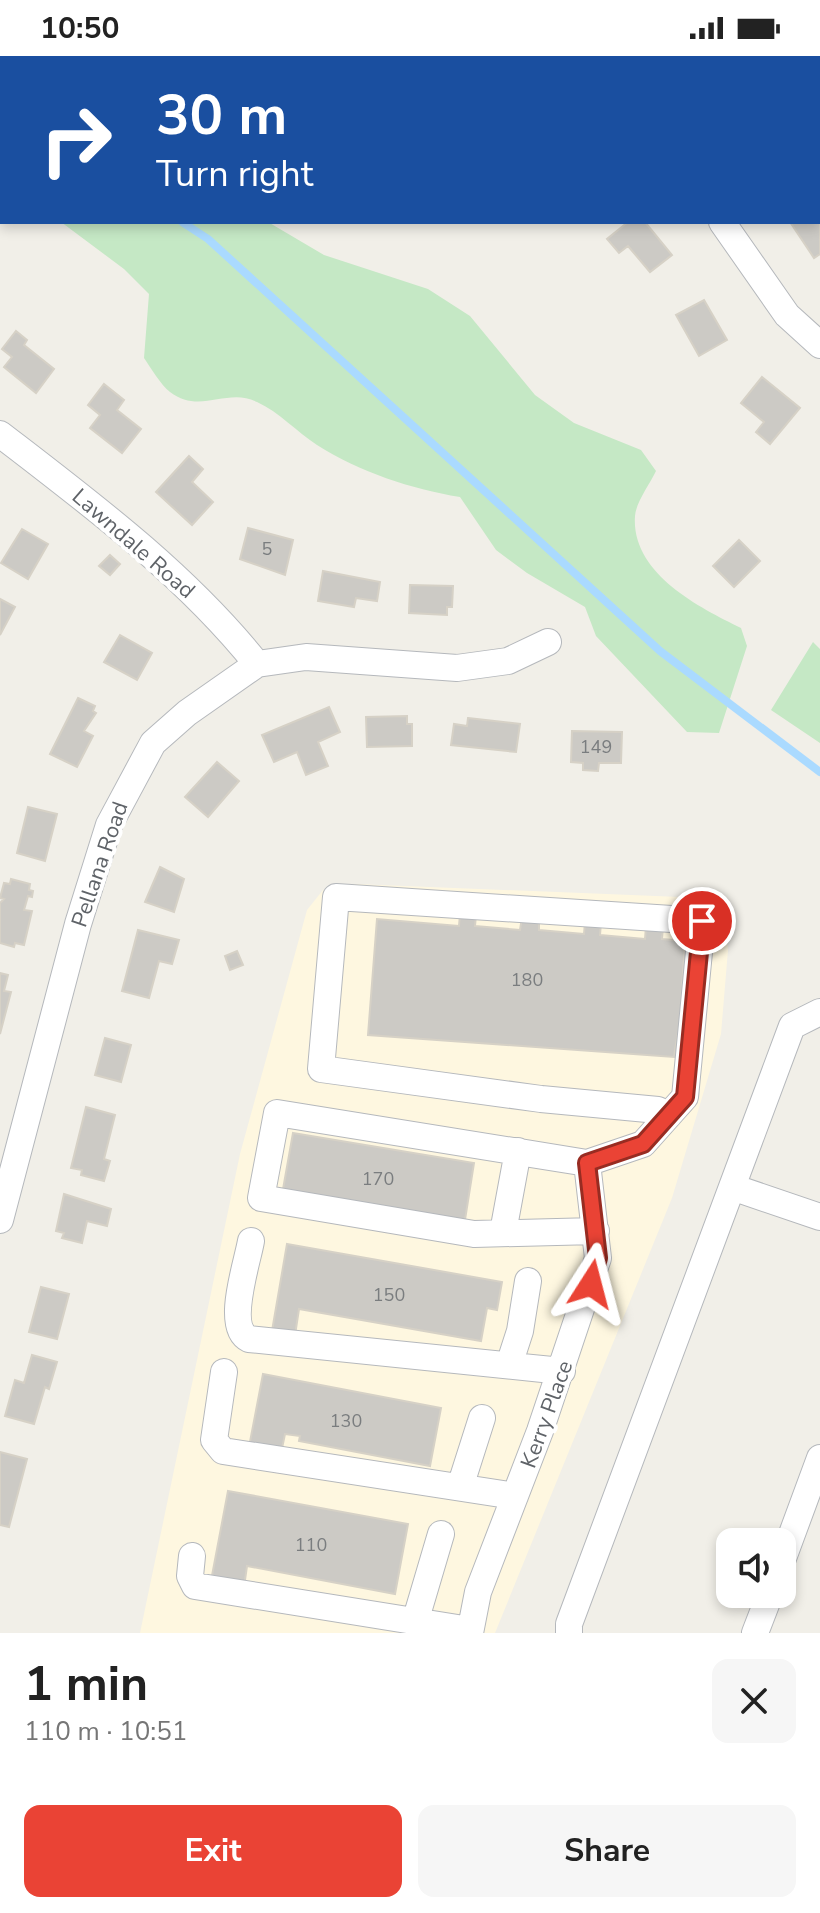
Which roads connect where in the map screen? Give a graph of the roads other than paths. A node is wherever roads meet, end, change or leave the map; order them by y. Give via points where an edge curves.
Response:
1 (723, 224) edge
2 (820, 345) edge
3 (3, 443) edge
4 (548, 642) dead end
5 (257, 664) junction
6 (820, 1012) edge
7 (669, 1115) junction
8 (518, 1151) junction
9 (587, 1163) junction
10 (732, 1187) junction
11 (820, 1217) edge
12 (0, 1220) edge
13 (596, 1231) junction
14 (503, 1232) junction
15 (251, 1241) dead end
16 (528, 1281) dead end
17 (509, 1365) junction
18 (562, 1371) junction
19 (224, 1372) dead end
20 (482, 1418) dead end
21 (820, 1458) edge
22 (460, 1487) junction
23 (515, 1496) junction
24 (794, 1528) edge
25 (441, 1534) dead end
26 (192, 1556) dead end
27 (765, 1608) edge
28 (415, 1622) junction
29 (470, 1632) edge
30 (569, 1633) edge
31 (755, 1633) edge

1 - 2 street via 787,315
3 - 5 street, Lawndale Road via 101,510 225,624
4 - 5 street, Pellana Road via 508,661 457,668 306,657
5 - 12 street, Pellana Road via 153,743 114,813 78,924
6 - 10 street via 792,1026
7 - 7 street via 321,1069 336,897 702,921 685,1097
7 - 9 street via 643,1144
8 - 9 street
8 - 14 street
8 - 14 street via 277,1113 261,1198 474,1234
9 - 13 street, Kerry Place
10 - 11 street
10 - 30 street
13 - 14 street
13 - 18 street, Kerry Place via 598,1258
15 - 17 street via 237,1313 238,1327 249,1339
16 - 17 street
17 - 18 street
18 - 23 street, Kerry Place
19 - 22 street via 214,1440 223,1451
20 - 22 street
21 - 24 street
22 - 23 street
23 - 29 street, Kerry Place via 478,1592
25 - 28 street
26 - 28 street via 195,1586
27 - 31 street
28 - 29 street

